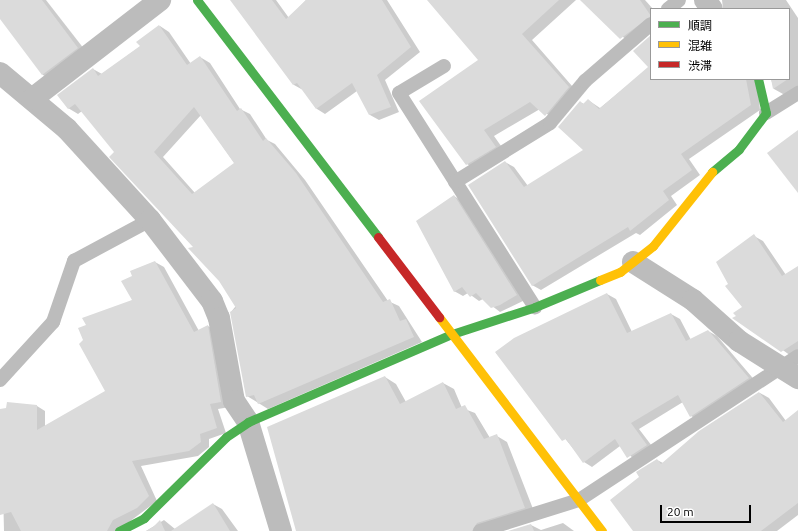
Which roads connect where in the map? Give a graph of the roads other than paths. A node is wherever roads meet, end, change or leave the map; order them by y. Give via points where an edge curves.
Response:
1 (160, 0) edge
2 (197, 0) edge
3 (678, 0) edge
4 (705, 0) edge
5 (669, 8) edge
6 (711, 8) edge
7 (650, 25) edge
8 (444, 66) dead end
9 (0, 73) edge
10 (758, 80) edge
11 (798, 94) edge
12 (32, 99) junction
13 (766, 113) junction
14 (455, 182) junction
15 (150, 220) junction
16 (633, 262) junction
17 (535, 307) junction
18 (449, 335) junction
19 (798, 356) edge
20 (779, 366) junction
21 (798, 378) edge
22 (0, 380) edge
23 (248, 422) junction
24 (579, 500) junction
25 (119, 531) edge
26 (281, 531) edge
27 (480, 531) edge
28 (602, 531) edge

1 - 12 street
2 - 18 street
3 - 5 lane
4 - 6 street
7 - 14 lane via 585,81 550,123
8 - 14 lane via 398,93
9 - 12 street
10 - 13 street
11 - 13 lane
12 - 15 street via 68,129
13 - 16 street via 739,149 704,179 652,246
14 - 17 lane
15 - 22 lane via 74,261 53,322
15 - 23 street via 212,301 219,318 234,401
16 - 17 street via 620,272
16 - 20 street via 692,300 739,341
17 - 18 street
18 - 23 street
18 - 24 street
19 - 20 lane
20 - 21 street
20 - 24 lane
23 - 25 street via 226,436 144,518
23 - 26 street
24 - 27 lane
24 - 28 street

